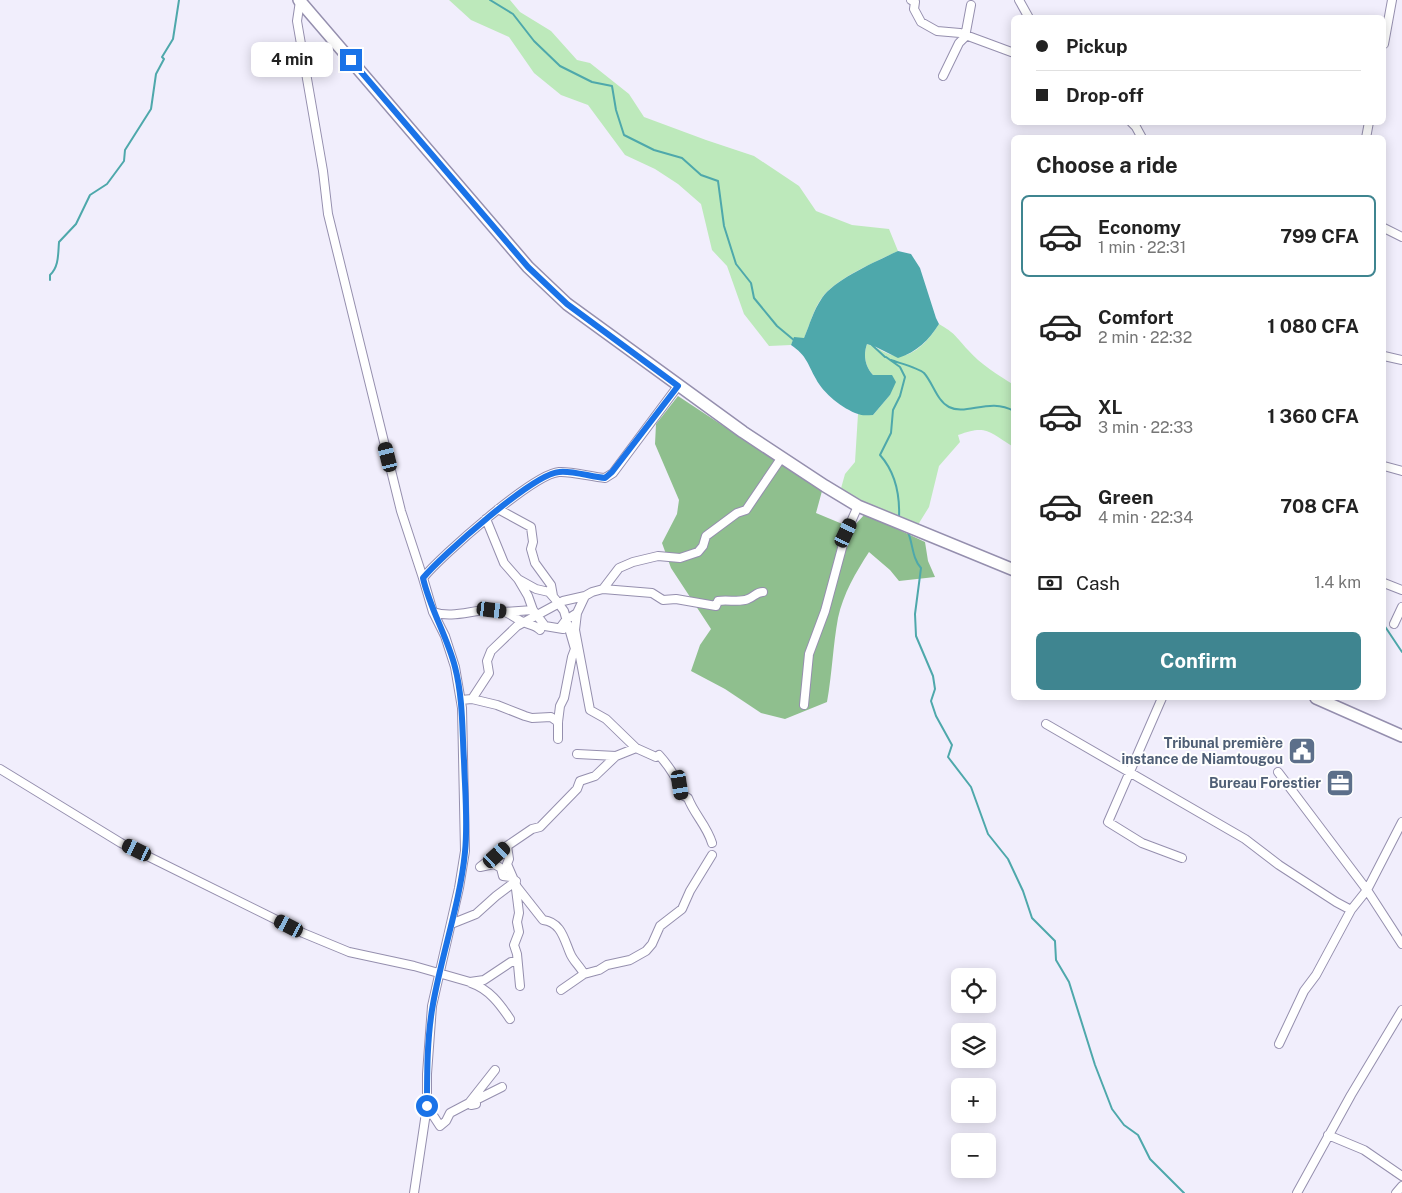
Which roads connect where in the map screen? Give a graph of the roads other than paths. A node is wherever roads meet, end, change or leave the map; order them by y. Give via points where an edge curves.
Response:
1 (300, 0) edge
2 (911, 0) edge
3 (1018, 0) edge
4 (1392, 0) edge
5 (971, 5) dead end
6 (1027, 15) edge
7 (1386, 33) edge
8 (965, 37) junction
9 (1011, 52) edge
10 (943, 76) dead end
11 (1386, 229) edge
12 (1402, 237) edge
13 (1386, 356) edge
14 (1402, 360) edge
15 (678, 386) junction
16 (782, 457) junction
17 (1386, 467) edge
18 (1402, 471) edge
19 (858, 506) junction
20 (498, 509) junction
21 (486, 519) junction
22 (1011, 569) edge
23 (423, 578) junction
24 (518, 579) junction
25 (1386, 584) edge
26 (603, 589) junction
27 (1402, 590) edge
28 (763, 592) dead end
29 (552, 596) junction
30 (585, 596) junction
31 (561, 602) junction
32 (1402, 607) edge
33 (433, 612) junction
34 (504, 612) junction
35 (535, 613) junction
36 (577, 613) junction
37 (566, 620) junction
38 (524, 622) junction
39 (1394, 624) dead end
40 (560, 628) junction
41 (540, 630) dead end
42 (570, 630) junction
43 (472, 699) junction
44 (461, 700) junction
45 (1161, 700) edge
46 (1321, 700) edge
47 (804, 705) dead end
48 (558, 722) junction
49 (1046, 724) dead end
50 (1402, 736) edge
51 (558, 739) dead end
52 (636, 748) junction
53 (577, 754) dead end
54 (616, 756) junction
55 (0, 769) edge
56 (1131, 772) junction
57 (1278, 772) dead end
58 (1402, 822) edge
59 (712, 843) dead end
60 (507, 846) junction
61 (712, 856) dead end
62 (1182, 858) dead end
63 (517, 884) junction
64 (1367, 890) junction
65 (1351, 910) junction
66 (451, 924) junction
67 (1402, 944) edge
68 (517, 962) junction
69 (439, 973) junction
70 (584, 974) junction
71 (470, 982) junction
72 (520, 986) dead end
73 (561, 990) dead end
74 (1402, 1010) edge
75 (510, 1018) dead end
76 (1278, 1044) dead end
77 (495, 1070) dead end
78 (502, 1087) dead end
79 (469, 1103) junction
80 (427, 1106) junction
81 (1328, 1135) junction
82 (1402, 1176) edge
83 (1402, 1186) edge
84 (414, 1193) edge
85 (1297, 1193) edge
86 (1396, 1193) edge

1 - 15 main road via 528,267 567,304
1 - 23 street via 296,21 328,214 401,511
2 - 8 street via 915,2 914,9 921,22 937,31
3 - 6 street
4 - 7 street
5 - 8 street
8 - 9 street
8 - 10 street
11 - 12 street
13 - 14 street
15 - 16 main road
15 - 20 street via 605,478 560,471 545,476
16 - 19 main road
16 - 26 street via 746,510 706,536 698,552 680,558 658,556 633,562 619,568
17 - 18 street
19 - 22 main road
19 - 47 street via 846,533 825,611 809,654
20 - 21 street
20 - 29 street via 531,527 531,549 535,562 550,585
21 - 23 street via 434,564
21 - 24 street via 504,563
23 - 33 street
24 - 29 street
24 - 35 street
25 - 27 street
26 - 28 street via 652,593 663,600 716,606 718,601 747,600
26 - 30 street
29 - 31 street
30 - 31 street
30 - 36 street
31 - 35 street
31 - 37 street
32 - 39 street
33 - 34 street
33 - 44 street via 455,667
34 - 35 street
34 - 38 street
35 - 38 street
35 - 40 street via 545,626
36 - 37 street
36 - 52 street via 576,630 590,710 606,719
37 - 40 street
37 - 42 street
38 - 41 street
38 - 43 street via 491,651 487,661 488,673
40 - 42 street
42 - 48 street via 575,649
43 - 44 street
43 - 48 street via 532,718 551,717
44 - 66 street via 465,851
45 - 56 street
46 - 50 main road
48 - 51 street
49 - 56 street
52 - 54 street
52 - 59 street via 656,757 659,755 667,764 680,785 682,795 688,798 701,818
53 - 54 street
54 - 60 street via 595,776 580,781 577,789 540,827
55 - 69 street via 121,843 303,933 349,952
56 - 62 street via 1108,822 1142,843
56 - 65 street via 1245,839 1279,865
57 - 64 street
58 - 64 street
60 - 63 street via 507,864
60 - 63 street via 480,867 494,864 501,868 503,876 511,877
61 - 70 street via 682,909 660,926 646,951 630,960
63 - 66 street via 496,896 476,914
63 - 68 street via 519,932 514,945
63 - 70 street via 543,920 550,921 566,939 570,953
64 - 65 street
64 - 67 street
65 - 76 street via 1304,991
66 - 69 street
68 - 71 street via 511,962 484,980
68 - 72 street
69 - 71 street
69 - 80 street via 429,1038
70 - 73 street
71 - 75 street via 497,1000
74 - 81 street
77 - 79 street
78 - 79 street via 476,1100 476,1104
79 - 80 street via 450,1113 440,1126
80 - 84 street
81 - 82 street via 1364,1150
81 - 85 street
83 - 86 street

